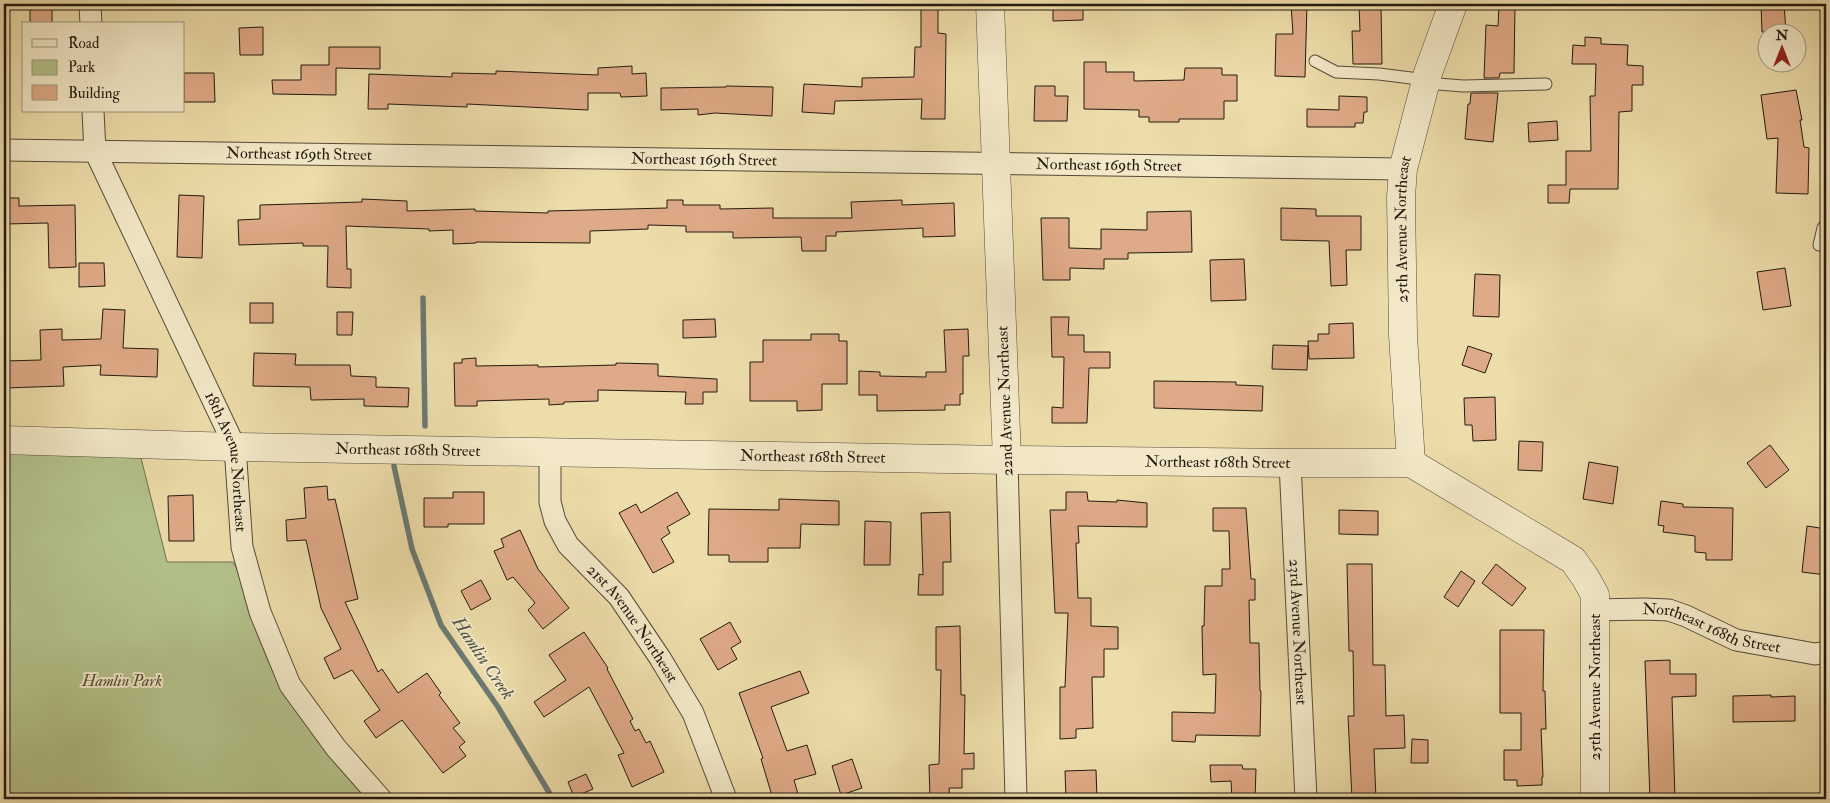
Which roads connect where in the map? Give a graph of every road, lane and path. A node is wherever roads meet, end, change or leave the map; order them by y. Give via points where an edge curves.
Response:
1 (90, 4) edge
2 (990, 4) edge
3 (1453, 4) edge
4 (90, 22) edge
5 (1315, 61) dead end
6 (1426, 81) junction
7 (1546, 84) dead end
8 (93, 112) edge
9 (4, 150) edge
10 (95, 151) junction
11 (997, 163) junction
12 (1403, 168) junction
13 (1826, 224) edge
14 (1819, 245) dead end
15 (4, 440) edge
16 (236, 447) junction
17 (550, 451) junction
18 (1007, 460) junction
19 (1290, 463) junction
20 (1410, 463) junction
21 (1595, 610) junction
22 (1826, 652) edge
23 (381, 799) edge
24 (726, 799) edge
25 (1016, 799) edge
26 (1306, 799) edge
27 (1595, 799) edge

1 - 4 street
2 - 11 street, 22nd Avenue Northeast
3 - 6 street, 25th Avenue Northeast
5 - 6 lane via 1336,72
6 - 7 lane via 1463,86
6 - 12 street, 25th Avenue Northeast
8 - 10 street, 18th Avenue Northeast
9 - 10 street, Northeast 169th Street
10 - 11 street, Northeast 169th Street
10 - 16 street, 18th Avenue Northeast
11 - 12 street, Northeast 169th Street
11 - 18 street, 22nd Avenue Northeast
12 - 20 street, 25th Avenue Northeast via 1403,335
13 - 14 lane
15 - 16 street, Northeast 168th Street
16 - 17 street, Northeast 168th Street
16 - 23 street, 18th Avenue Northeast via 242,547 260,612 290,685 336,748
17 - 18 street, Northeast 168th Street
17 - 24 street, 21st Avenue Northeast via 550,502 555,521 568,546 619,597 660,658 693,713
18 - 19 street, Northeast 168th Street
18 - 25 street, 22nd Avenue Northeast
19 - 20 street, Northeast 168th Street
19 - 26 street, 23rd Avenue Northeast
20 - 21 street, 25th Avenue Northeast via 1573,560 1595,595
21 - 22 street, Northeast 168th Street via 1669,610 1736,640 1814,654
21 - 27 street, 25th Avenue Northeast

